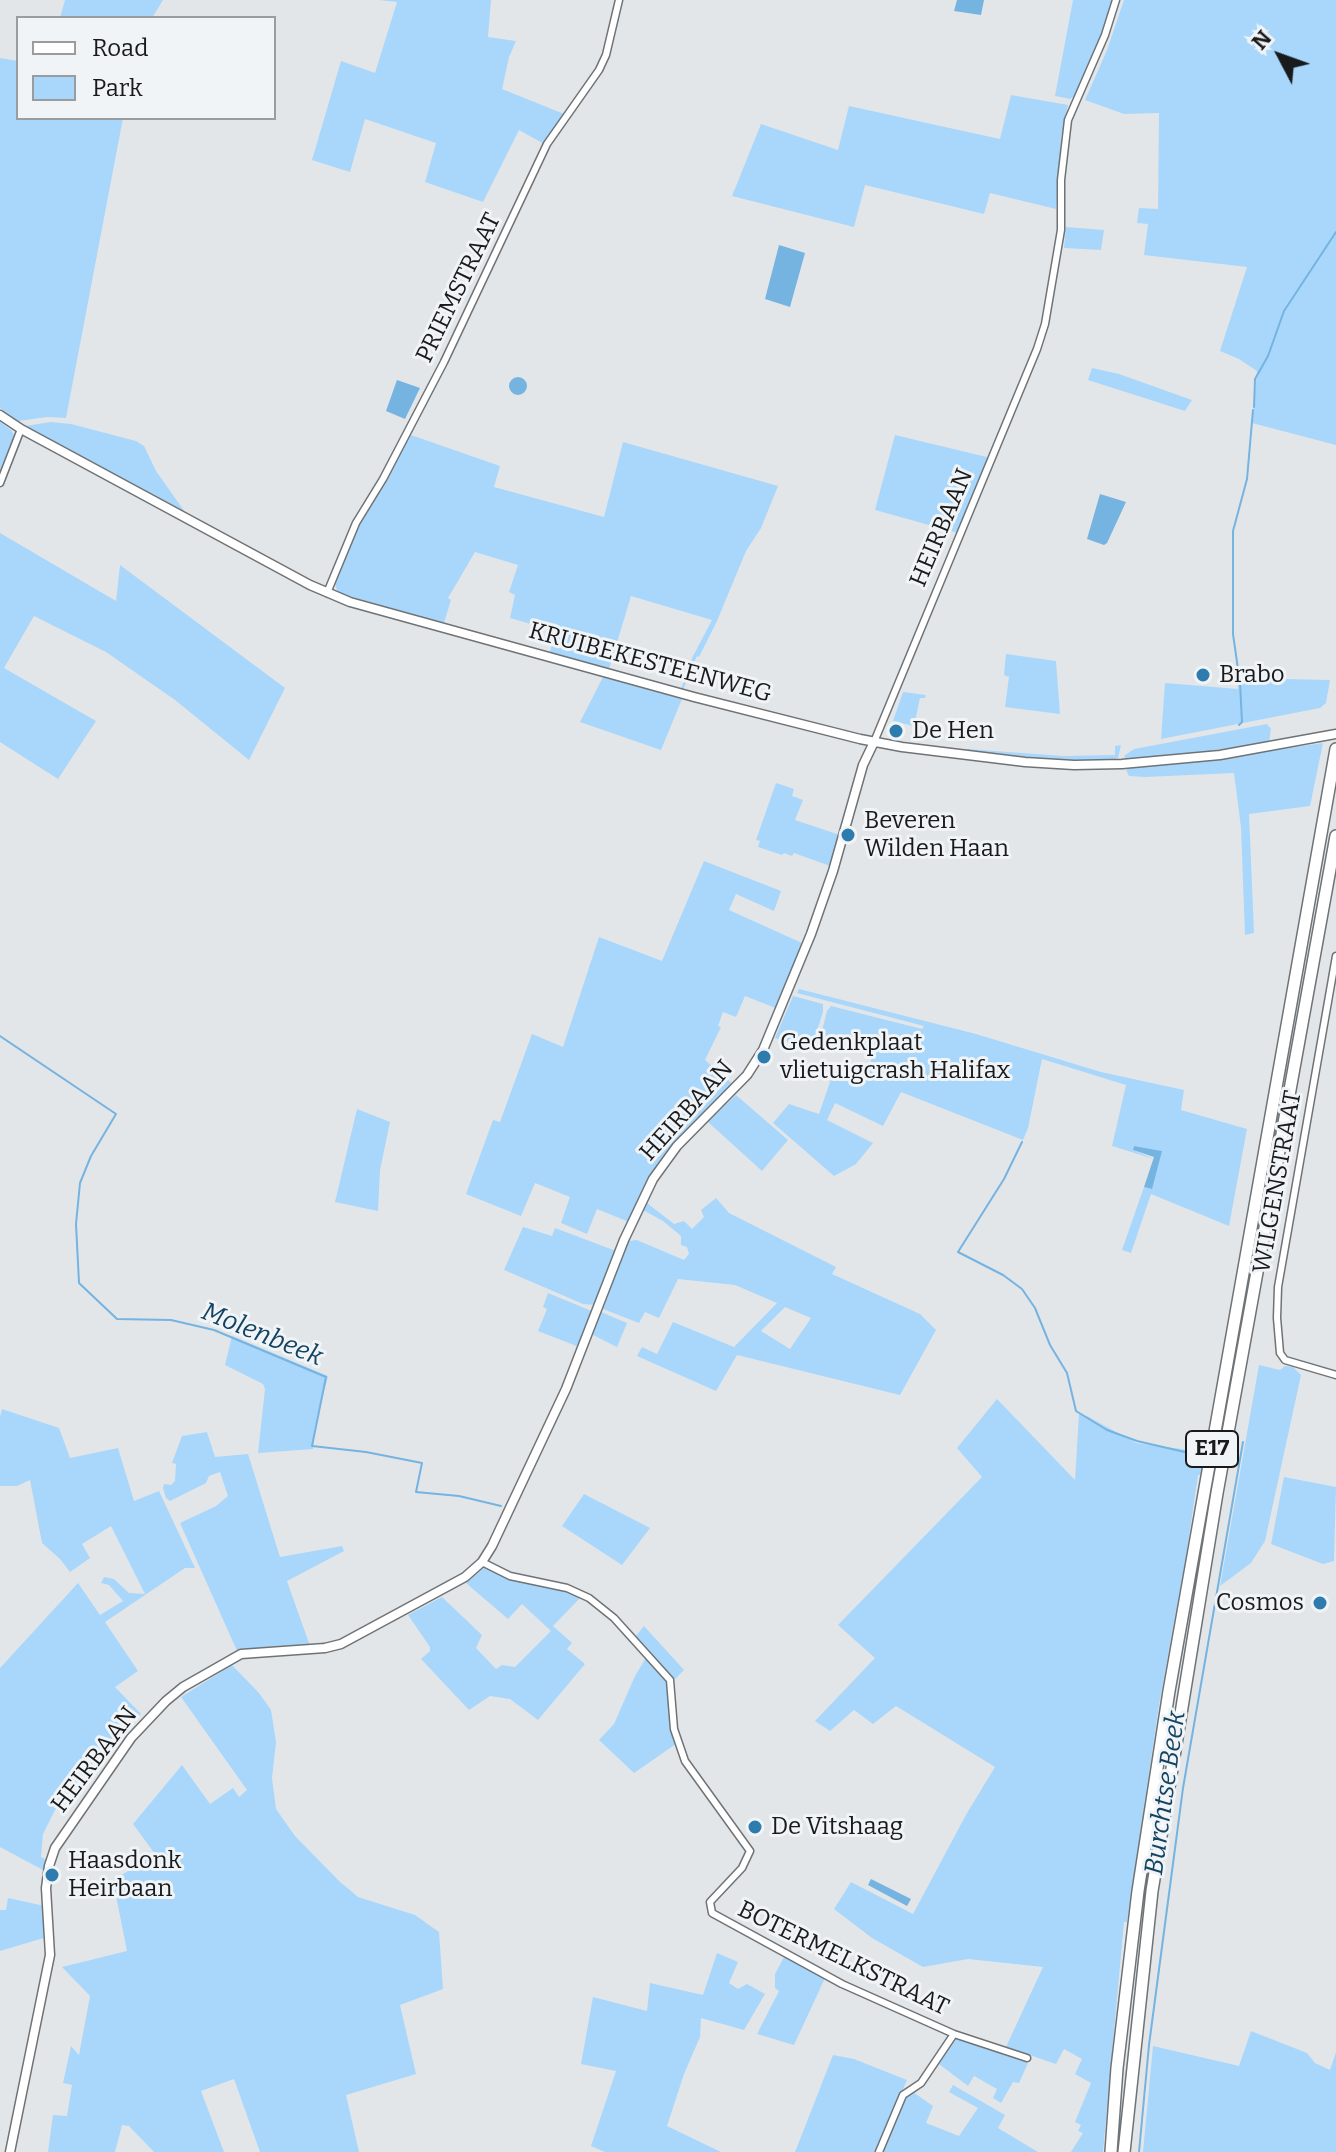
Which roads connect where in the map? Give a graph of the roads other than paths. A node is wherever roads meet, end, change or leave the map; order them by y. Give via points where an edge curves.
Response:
1 (619, 0) edge
2 (1116, 0) edge
3 (0, 415) edge
4 (21, 429) junction
5 (0, 483) edge
6 (327, 593) junction
7 (1336, 734) edge
8 (874, 742) junction
9 (1336, 749) edge
10 (1336, 836) edge
11 (1336, 956) edge
12 (1336, 1375) edge
13 (482, 1562) junction
14 (954, 2034) junction
15 (1027, 2058) dead end
16 (10, 2152) edge
17 (879, 2152) edge
18 (1111, 2152) edge
19 (1124, 2152) edge

1 - 6 street, PRIEMSTRAAT via 599,70 547,144 444,362 356,523
2 - 8 street, HEIRBAAN via 1068,120 1061,230 1037,349
3 - 4 street, KRUIBEKESTEENWEG
4 - 5 street
4 - 6 street, KRUIBEKESTEENWEG
6 - 8 street, KRUIBEKESTEENWEG
7 - 8 street, KRUIBEKESTEENWEG via 1171,761 1074,765
8 - 13 street, HEIRBAAN via 811,934 763,1050 740,1083 664,1162 644,1195 566,1389
9 - 18 highway, E17 via 1169,1691 1138,1891
10 - 19 highway, E17 via 1217,1493 1152,1891
11 - 12 street, WILGENSTRAAT via 1277,1318 1285,1360
13 - 14 street, BOTERMELKSTRAAT via 510,1576 589,1598 670,1680 674,1729 685,1761 750,1851 742,1868 710,1902 712,1913 842,1984
13 - 16 street, HEIRBAAN via 465,1577 341,1644 230,1659 183,1687 138,1730 52,1857 46,1888 50,1955
14 - 15 street, BOTERMELKSTRAAT
14 - 17 street via 921,2083 903,2095

